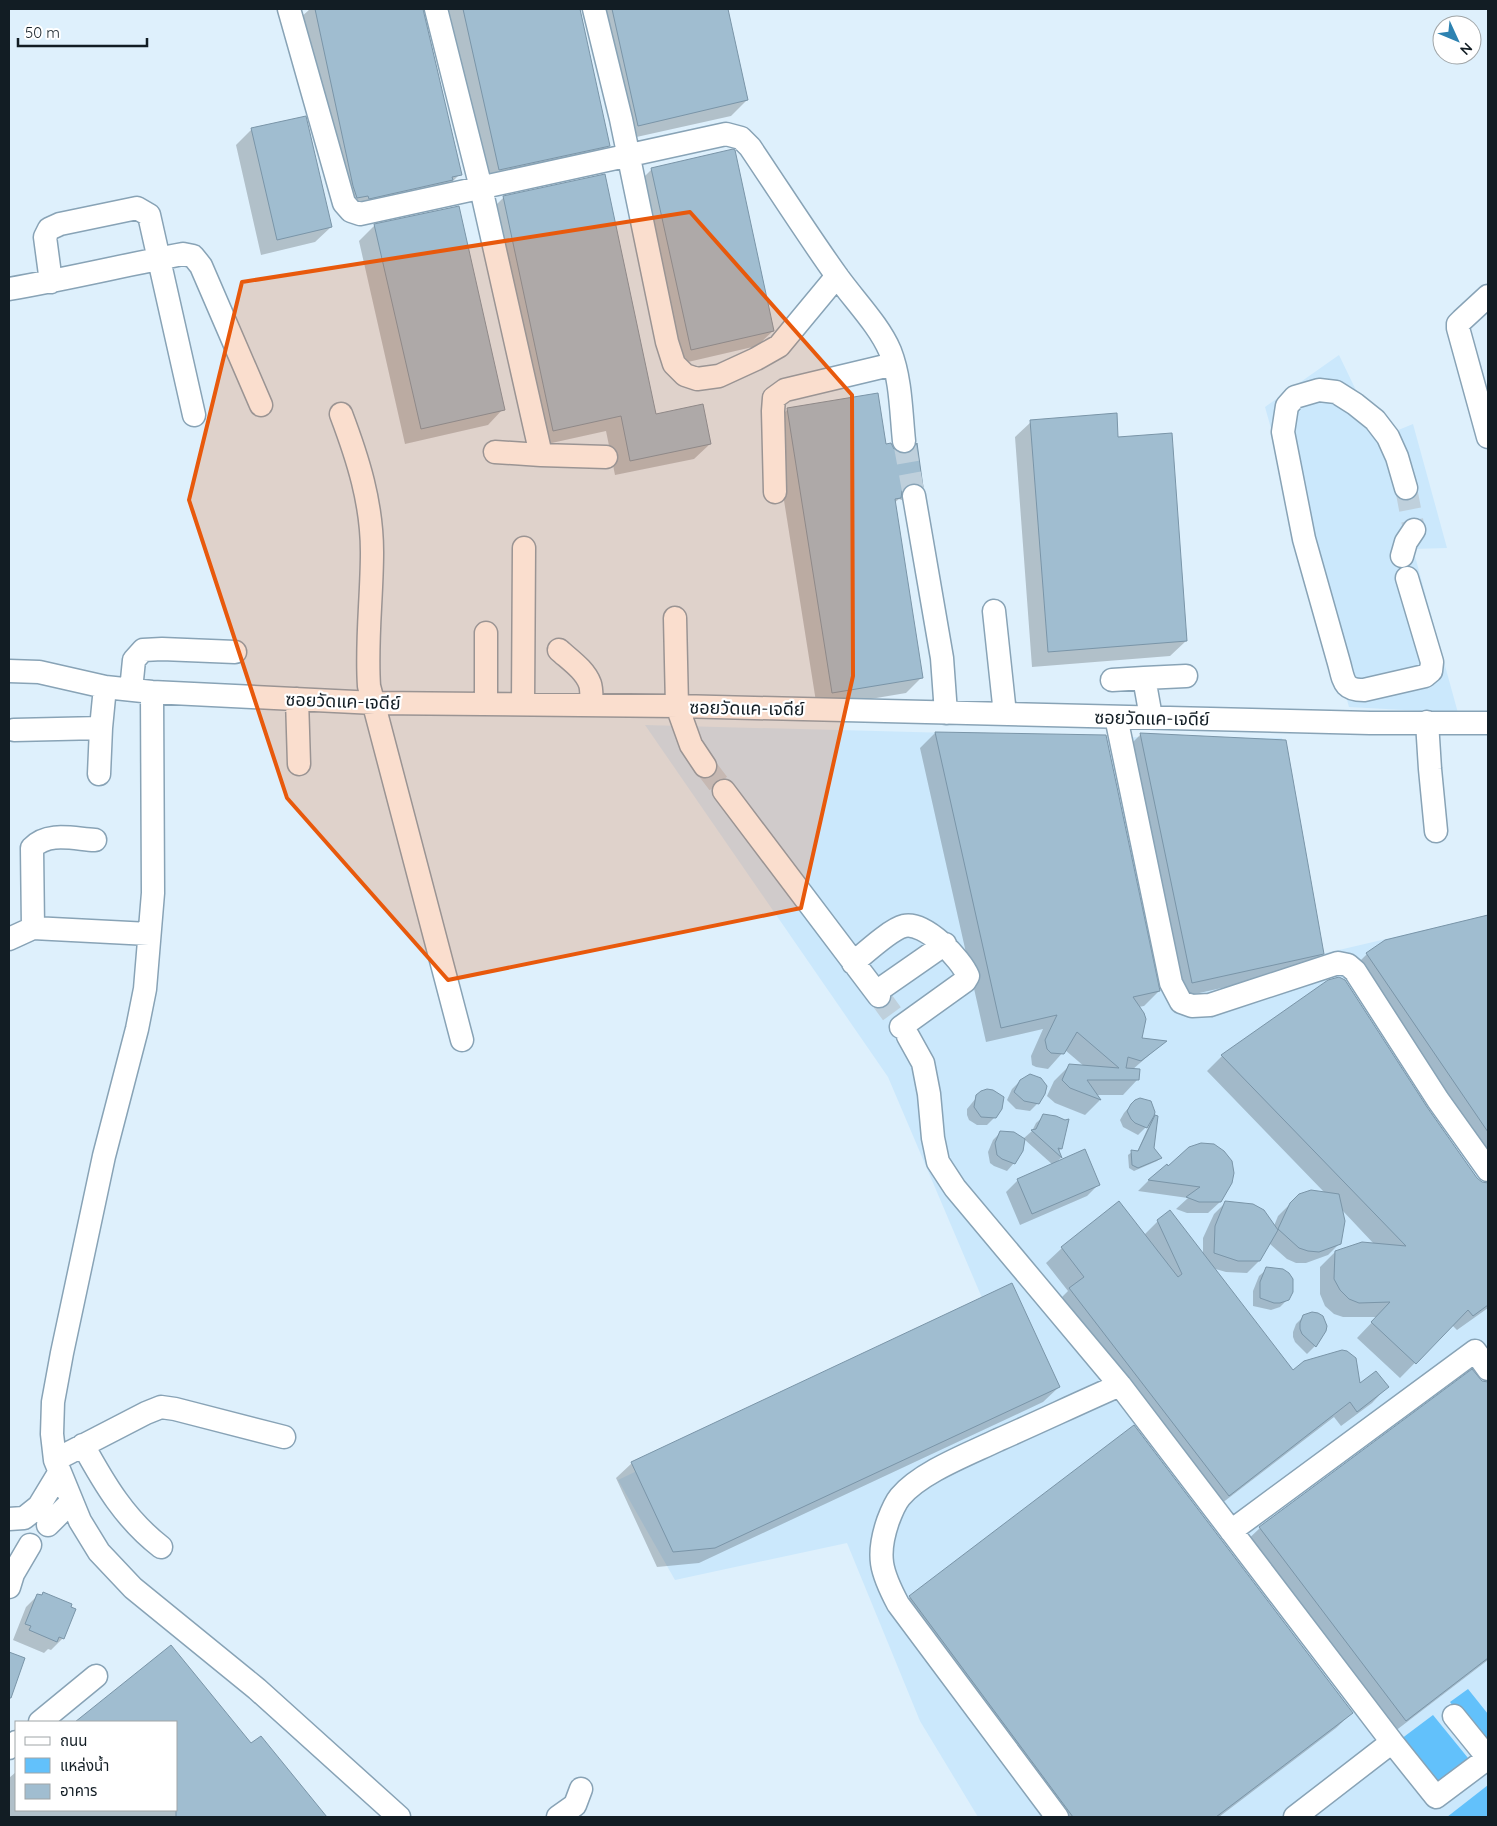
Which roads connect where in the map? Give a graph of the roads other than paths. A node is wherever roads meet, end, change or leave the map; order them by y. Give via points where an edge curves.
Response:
1 (289, 9) edge
2 (436, 9) edge
3 (594, 9) edge
4 (629, 156) junction
5 (482, 188) junction
6 (158, 259) junction
7 (837, 276) junction
8 (51, 282) junction
9 (9, 289) edge
10 (1488, 296) edge
11 (894, 364) junction
12 (261, 405) dead end
13 (341, 414) dead end
14 (194, 415) dead end
15 (1488, 437) edge
16 (904, 441) tunnel mouth
17 (495, 452) dead end
18 (541, 454) junction
19 (606, 456) dead end
20 (1406, 488) tunnel mouth
21 (775, 492) dead end
22 (914, 496) tunnel mouth
23 (1414, 530) tunnel mouth
24 (524, 548) dead end
25 (1402, 556) dead end
26 (1407, 578) dead end
27 (994, 612) dead end
28 (675, 618) dead end
29 (486, 633) dead end
30 (559, 650) dead end
31 (235, 652) dead end
32 (9, 671) edge
33 (1186, 676) dead end
34 (1144, 678) junction
35 (1112, 680) dead end
36 (105, 687) junction
37 (1364, 690) junction
38 (142, 691) junction
39 (297, 699) junction
40 (375, 703) junction
41 (486, 704) junction
42 (523, 704) junction
43 (592, 705) junction
44 (677, 706) junction
45 (946, 713) junction
46 (1005, 714) junction
47 (1116, 717) junction
48 (1151, 718) junction
49 (1427, 722) junction
50 (1370, 723) junction
51 (1488, 723) edge
52 (101, 728) junction
53 (14, 730) dead end
54 (299, 764) dead end
55 (706, 766) tunnel mouth
56 (99, 774) dead end
57 (724, 791) tunnel mouth
58 (1436, 831) dead end
59 (95, 840) dead end
60 (33, 928) junction
61 (149, 934) junction
62 (9, 939) edge
63 (945, 944) junction
64 (853, 963) junction
65 (462, 1040) dead end
66 (1486, 1162) edge
67 (1488, 1369) edge
68 (1120, 1385) junction
69 (284, 1436) dead end
70 (83, 1445) junction
71 (57, 1467) junction
72 (71, 1502) junction
73 (9, 1520) edge
74 (48, 1525) dead end
75 (1232, 1531) junction
76 (30, 1545) dead end
77 (161, 1547) dead end
78 (9, 1587) edge
79 (96, 1676) dead end
80 (1454, 1716) dead end
81 (41, 1721) edge
82 (1392, 1742) junction
83 (1488, 1758) edge
84 (581, 1789) dead end
85 (399, 1817) edge
86 (558, 1817) edge
87 (1056, 1817) edge
88 (1295, 1817) edge

1 - 5 street via 344,203 350,211 360,214
2 - 5 street
3 - 4 street
4 - 5 street
4 - 7 street via 726,134 740,138 750,147
4 - 7 street via 667,342 674,364 686,375 697,379 719,376 779,346
5 - 18 street
6 - 8 street
6 - 8 street via 149,215 137,208 60,224 49,229 44,237
6 - 12 street via 184,254 193,256 201,266
6 - 14 street
7 - 11 street via 878,331
8 - 9 street
10 - 15 street via 1458,324
11 - 16 street
11 - 21 street via 785,390 774,398
13 - 40 street via 366,486 372,550 368,661
17 - 18 street
18 - 19 street
20 - 37 street via 1388,437 1375,420 1355,404 1336,392 1319,390 1295,397 1287,406 1283,432 1304,540 1344,683 1354,690
22 - 45 street via 942,658
23 - 25 street
24 - 42 street
26 - 37 street via 1432,662 1431,671 1425,676
27 - 46 street
28 - 44 street
29 - 41 street
30 - 43 street via 585,675 590,685
31 - 38 street via 142,650 134,660
32 - 36 street, ซอยวัดแค-เจดีย์ via 39,672
33 - 34 street
34 - 35 street
34 - 48 street
36 - 38 street, ซอยวัดแค-เจดีย์
36 - 52 street
37 - 50 street
38 - 39 street, ซอยวัดแค-เจดีย์
38 - 61 street via 153,893
39 - 40 street, ซอยวัดแค-เจดีย์
39 - 54 street
40 - 41 street, ซอยวัดแค-เจดีย์
40 - 65 street
41 - 42 street, ซอยวัดแค-เจดีย์
42 - 43 street, ซอยวัดแค-เจดีย์
43 - 44 street, ซอยวัดแค-เจดีย์
44 - 45 street, ซอยวัดแค-เจดีย์
44 - 55 street via 692,745
45 - 46 street, ซอยวัดแค-เจดีย์
46 - 47 street, ซอยวัดแค-เจดีย์
47 - 48 street, ซอยวัดแค-เจดีย์
47 - 66 street via 1171,983 1181,1002 1192,1006 1210,1005 1338,963 1348,965 1438,1100
48 - 50 street, ซอยวัดแค-เจดีย์
49 - 50 street, ซอยวัดแค-เจดีย์
49 - 51 street, ซอยวัดแค-เจดีย์
49 - 58 street
52 - 53 street
52 - 56 street
57 - 64 street
59 - 60 street via 55,837 40,840 32,848
60 - 61 street
60 - 62 street
61 - 71 street via 145,989 137,1029 104,1156 56,1382 52,1434
63 - 64 street via 915,926 904,926
63 - 64 street via 877,994
63 - 68 street via 968,976 905,1032 923,1063 938,1162 955,1188
67 - 75 street via 1475,1351
68 - 75 street
68 - 87 street via 955,1460 916,1483 899,1498 881,1540 881,1562 888,1586 898,1604
69 - 70 street via 161,1407
70 - 71 street
70 - 77 street via 115,1500 142,1533
71 - 72 street
71 - 73 street via 39,1506 24,1518
72 - 74 street
72 - 85 street via 99,1552 133,1588 257,1688
75 - 82 street
76 - 78 street
79 - 81 street
80 - 83 street
82 - 83 street via 1436,1797
82 - 88 street
84 - 86 street via 575,1805

